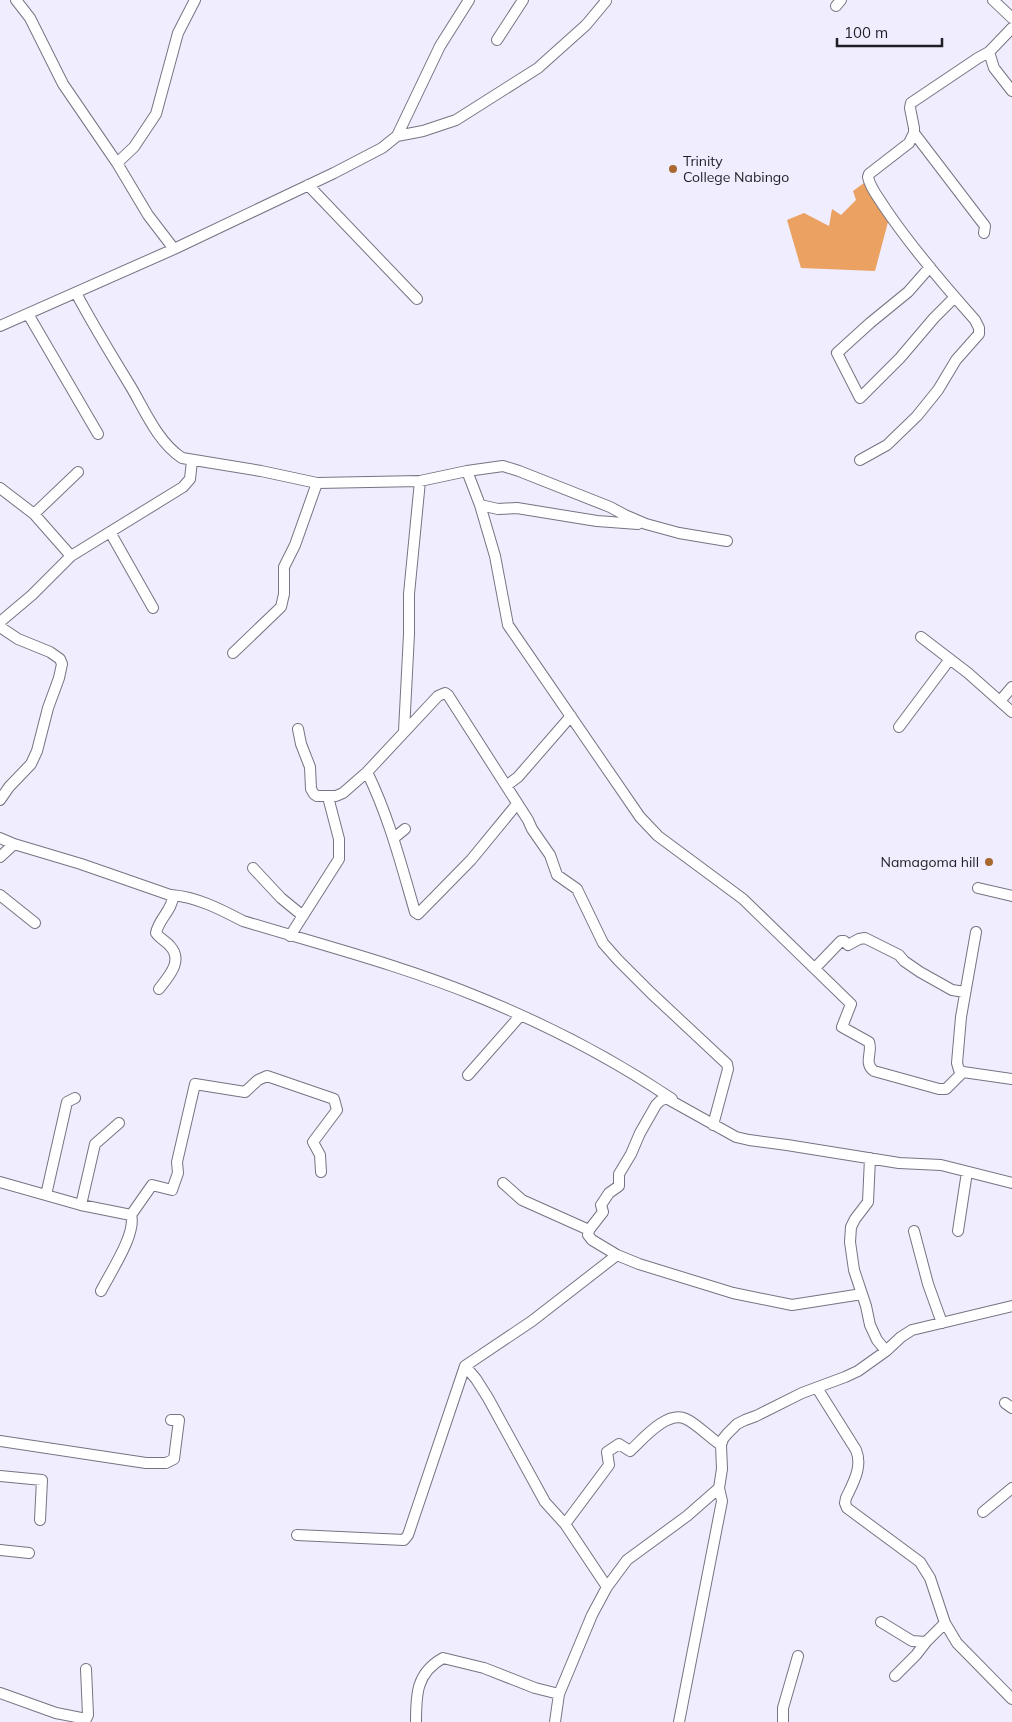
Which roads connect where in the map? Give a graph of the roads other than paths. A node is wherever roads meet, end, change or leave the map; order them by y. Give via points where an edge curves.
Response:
1 (16, 0) edge
2 (195, 0) edge
3 (470, 0) edge
4 (523, 0) edge
5 (606, 0) edge
6 (993, 0) edge
7 (1012, 18) edge
8 (1012, 28) edge
9 (497, 40) dead end
10 (989, 52) junction
11 (1012, 91) edge
12 (914, 133) junction
13 (397, 136) junction
14 (117, 163) junction
15 (308, 185) junction
16 (984, 233) dead end
17 (174, 249) junction
18 (930, 267) junction
19 (76, 293) junction
20 (955, 297) junction
21 (417, 299) dead end
22 (28, 314) junction
23 (0, 326) edge
24 (98, 434) dead end
25 (860, 460) dead end
26 (192, 461) junction
27 (467, 471) junction
28 (78, 472) dead end
29 (420, 481) junction
30 (317, 483) junction
31 (0, 488) edge
32 (480, 505) junction
33 (34, 514) junction
34 (659, 527) junction
35 (110, 532) junction
36 (727, 541) dead end
37 (71, 556) junction
38 (153, 608) dead end
39 (0, 622) edge
40 (0, 627) edge
41 (921, 637) dead end
42 (233, 653) dead end
43 (950, 659) junction
44 (1012, 687) edge
45 (1000, 701) junction
46 (1012, 712) edge
47 (570, 716) junction
48 (899, 727) dead end
49 (298, 729) dead end
50 (404, 731) junction
51 (367, 772) junction
52 (506, 786) junction
53 (328, 797) junction
54 (0, 799) edge
55 (517, 804) junction
56 (404, 829) dead end
57 (0, 838) edge
58 (394, 838) junction
59 (14, 844) junction
60 (0, 857) edge
61 (253, 868) dead end
62 (978, 888) dead end
63 (0, 895) edge
64 (171, 895) junction
65 (1012, 896) edge
66 (303, 916) junction
67 (35, 923) dead end
68 (976, 932) dead end
69 (290, 936) junction
70 (815, 968) junction
71 (159, 989) dead end
72 (966, 992) junction
73 (520, 1016) junction
74 (963, 1072) junction
75 (468, 1075) dead end
76 (1012, 1079) edge
77 (75, 1098) dead end
78 (691, 1113) junction
79 (119, 1123) dead end
80 (713, 1125) junction
81 (870, 1158) junction
82 (321, 1172) dead end
83 (967, 1172) junction
84 (0, 1182) edge
85 (503, 1183) dead end
86 (1012, 1183) edge
87 (46, 1195) junction
88 (80, 1205) junction
89 (130, 1214) junction
90 (589, 1230) junction
91 (914, 1230) dead end
92 (958, 1231) dead end
93 (617, 1255) junction
94 (101, 1291) dead end
95 (862, 1294) junction
96 (1012, 1306) edge
97 (942, 1322) junction
98 (886, 1351) junction
99 (465, 1366) junction
100 (817, 1388) junction
101 (171, 1420) dead end
102 (0, 1442) edge
103 (721, 1445) junction
104 (0, 1476) edge
105 (718, 1488) junction
106 (1012, 1488) edge
107 (983, 1512) dead end
108 (40, 1520) dead end
109 (565, 1524) junction
110 (298, 1535) dead end
111 (0, 1550) edge
112 (29, 1553) dead end
113 (607, 1586) junction
114 (881, 1622) dead end
115 (945, 1623) junction
116 (926, 1642) junction
117 (798, 1656) dead end
118 (86, 1669) dead end
119 (895, 1676) dead end
120 (0, 1693) edge
121 (560, 1694) junction
122 (1012, 1699) edge
123 (416, 1722) edge
124 (555, 1722) edge
125 (679, 1722) edge
126 (783, 1722) edge

1 - 14 street via 30,18 62,84
2 - 14 street via 178,34 156,114 134,147
3 - 13 street via 440,46
4 - 9 street
5 - 13 street via 586,25 538,68 456,120 423,132
6 - 7 street
8 - 10 street
10 - 11 street via 994,68
10 - 12 street via 911,103
12 - 16 street via 985,226
12 - 18 street via 909,143 868,177 897,225
13 - 15 street via 382,148
14 - 17 street via 148,215
15 - 17 street
15 - 21 street
17 - 19 street
18 - 20 street
18 - 20 street via 908,292 837,353 860,398
19 - 22 street
19 - 26 street via 155,428 174,452
20 - 25 street via 975,320 979,334 956,360 917,416 887,445
22 - 23 street
22 - 24 street
26 - 30 street
26 - 35 street via 190,479 183,487
27 - 29 street
27 - 32 street
27 - 34 street via 503,466
28 - 33 street
29 - 30 street
29 - 50 street via 409,594
30 - 42 street via 296,545 284,567 281,607
31 - 33 street
32 - 34 street
32 - 47 street via 495,556 508,625
33 - 37 street
34 - 36 street
35 - 37 street
35 - 38 street
37 - 39 street
40 - 54 street via 18,639 50,652 62,664 37,751 31,764
41 - 43 street
43 - 45 street
43 - 48 street
44 - 45 street
45 - 46 street
47 - 52 street
47 - 70 street via 640,817 658,836 744,899
49 - 53 street via 310,767 311,789 317,796
50 - 51 street
50 - 52 street via 438,696 448,694
51 - 53 street via 343,793
51 - 58 street
52 - 55 street
53 - 66 street via 339,839 339,859
55 - 58 street via 471,860 418,914
55 - 80 street via 547,849 557,875 577,890 603,943 727,1064
56 - 58 street
57 - 59 street
59 - 60 street
59 - 64 street
61 - 66 street
62 - 65 street
63 - 67 street
64 - 69 street via 186,896 243,921
64 - 71 street via 172,902 156,933 174,951 176,964
66 - 69 street
68 - 72 street
69 - 73 street via 419,975
70 - 72 street via 841,942 848,945 865,938 899,955 904,962 952,990
70 - 74 street via 851,1004 842,1027 869,1042 868,1063 874,1071 939,1089 946,1089
72 - 74 street via 957,1063
73 - 75 street
73 - 78 street via 645,1081
74 - 76 street
77 - 87 street via 67,1102
78 - 80 street
78 - 90 street via 666,1098 656,1105 619,1174 619,1186 609,1193 601,1205 603,1212
79 - 88 street via 95,1144
80 - 81 street via 749,1140
81 - 83 street via 941,1165
81 - 95 street via 868,1202 851,1227 850,1242
82 - 89 street via 320,1155 314,1142 337,1110 334,1099 267,1076 245,1092 195,1084 172,1190 152,1186
83 - 86 street
83 - 92 street
84 - 87 street
85 - 90 street via 522,1200
87 - 88 street
88 - 89 street
89 - 94 street via 133,1222 119,1261
90 - 93 street via 592,1240
91 - 97 street
93 - 95 street via 659,1271 778,1303 792,1305
93 - 99 street via 532,1321
95 - 98 street via 870,1325
96 - 97 street
97 - 98 street via 912,1330
98 - 100 street via 858,1370
99 - 109 street via 488,1398 545,1502
99 - 110 street via 404,1540
100 - 103 street via 737,1424
100 - 115 street via 859,1458 846,1498 847,1508 920,1562 930,1578
101 - 102 street via 178,1420 174,1459 166,1463
103 - 105 street via 722,1469
103 - 109 street via 687,1419 680,1417 662,1422 630,1451 620,1444 607,1452 610,1465
104 - 108 street via 42,1480
105 - 113 street via 627,1560
105 - 125 street via 722,1501
106 - 107 street
109 - 113 street
111 - 112 street
113 - 121 street
114 - 116 street via 912,1641
115 - 116 street
115 - 122 street via 956,1643
116 - 119 street
117 - 126 street via 783,1708
118 - 120 street via 86,1719 56,1713
121 - 123 street via 443,1658 433,1664 419,1684
121 - 124 street

